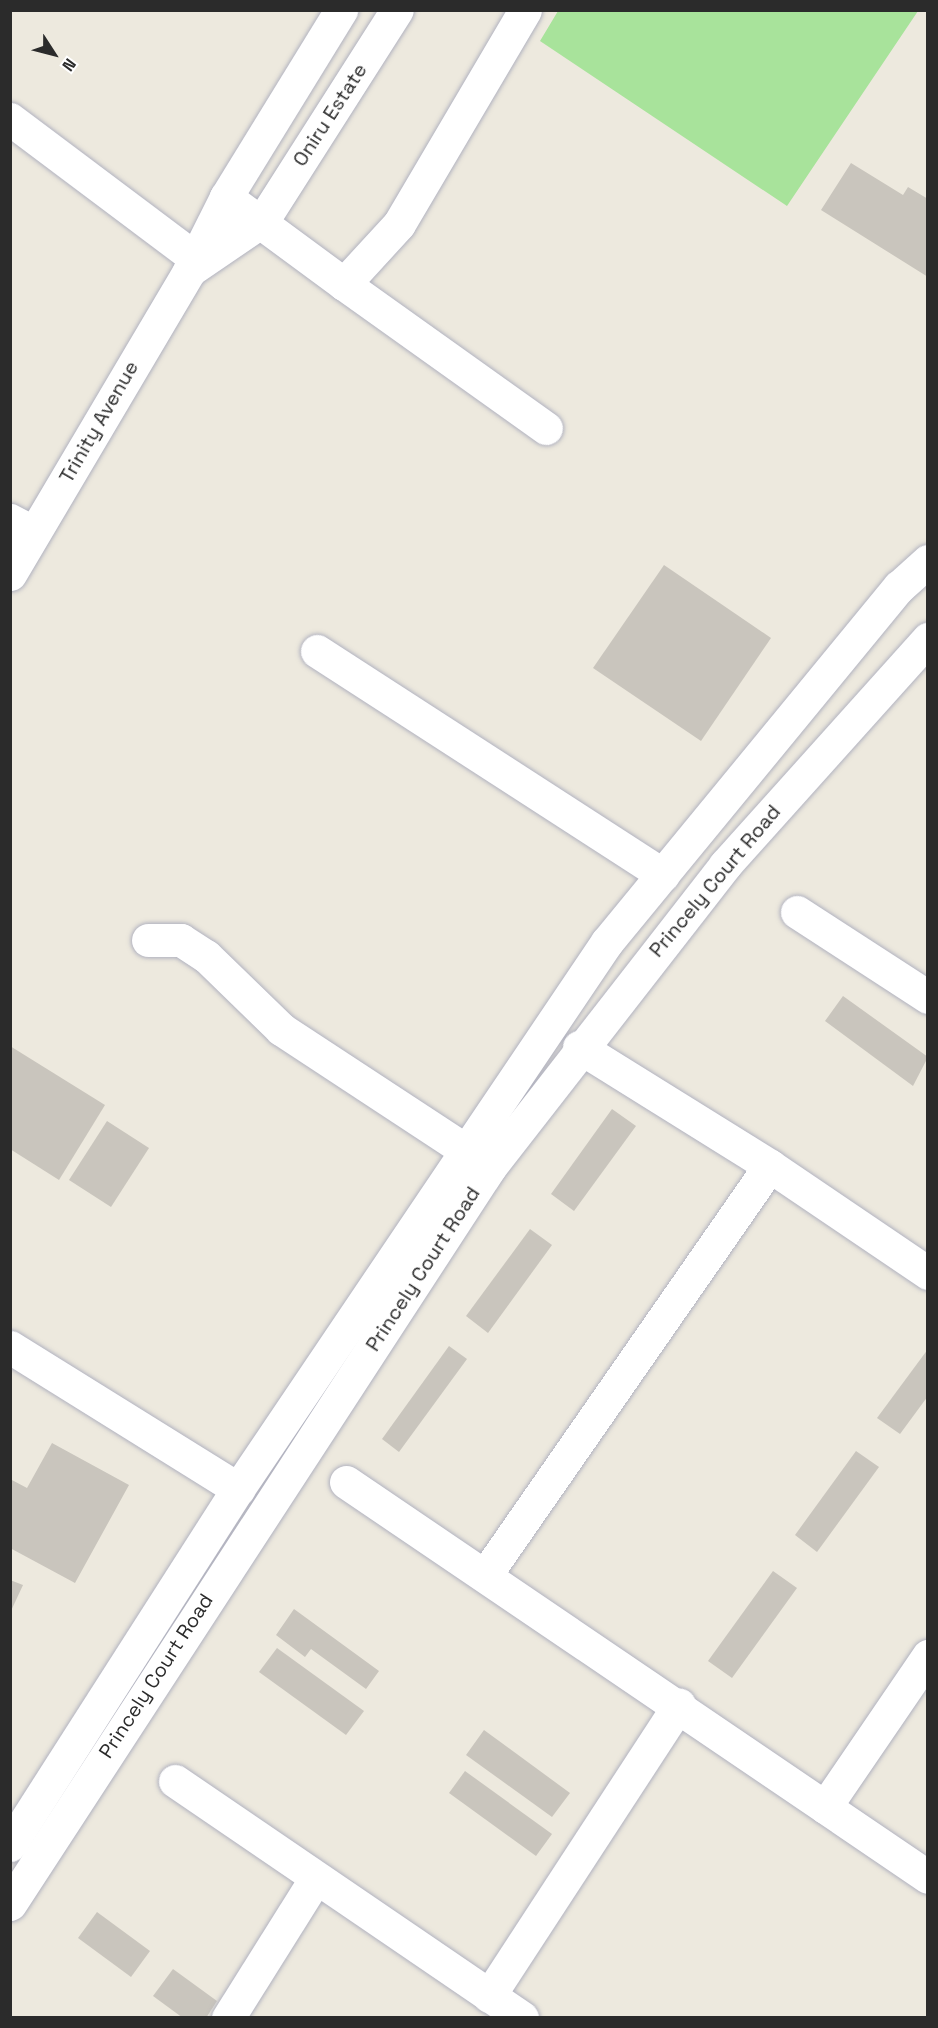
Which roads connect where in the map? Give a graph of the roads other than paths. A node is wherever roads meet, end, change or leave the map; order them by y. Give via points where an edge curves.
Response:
1 (341, 10) edge
2 (397, 10) edge
3 (525, 10) edge
4 (10, 119) edge
5 (226, 197) junction
6 (263, 220) junction
7 (192, 265) junction
8 (344, 284) junction
9 (546, 428) dead end
10 (22, 526) edge
11 (927, 561) edge
12 (10, 574) edge
13 (927, 639) edge
14 (317, 651) dead end
15 (663, 875) junction
16 (797, 912) dead end
17 (148, 940) dead end
18 (927, 996) edge
19 (579, 1047) junction
20 (465, 1150) junction
21 (770, 1166) junction
22 (927, 1273) edge
23 (10, 1347) edge
24 (346, 1482) dead end
25 (238, 1489) junction
26 (486, 1574) junction
27 (927, 1656) edge
28 (679, 1704) junction
29 (175, 1781) dead end
30 (825, 1807) junction
31 (10, 1845) edge
32 (927, 1877) edge
33 (314, 1881) junction
34 (10, 1904) edge
35 (489, 1996) junction
36 (228, 2018) edge
37 (522, 2018) edge

1 - 5 street
2 - 6 street, Oniru Estate
3 - 8 street via 399,224
4 - 7 street
5 - 6 street
5 - 7 street, Trinity Avenue
6 - 7 street
6 - 8 street
7 - 10 street, Trinity Avenue
8 - 9 street
10 - 12 street, Trinity Avenue
11 - 15 street via 899,587
13 - 19 street, Princely Court Road via 725,865
14 - 15 street
15 - 20 street via 608,942
16 - 18 street
17 - 20 street via 181,940 206,956 281,1029
19 - 21 street
19 - 34 street, Princely Court Road via 490,1167
20 - 25 street
21 - 22 street
21 - 26 street
23 - 25 street
24 - 26 street
25 - 31 street
26 - 28 street
27 - 30 street
28 - 30 street
28 - 35 street
29 - 33 street
30 - 32 street
33 - 35 street
33 - 36 street
35 - 37 street

